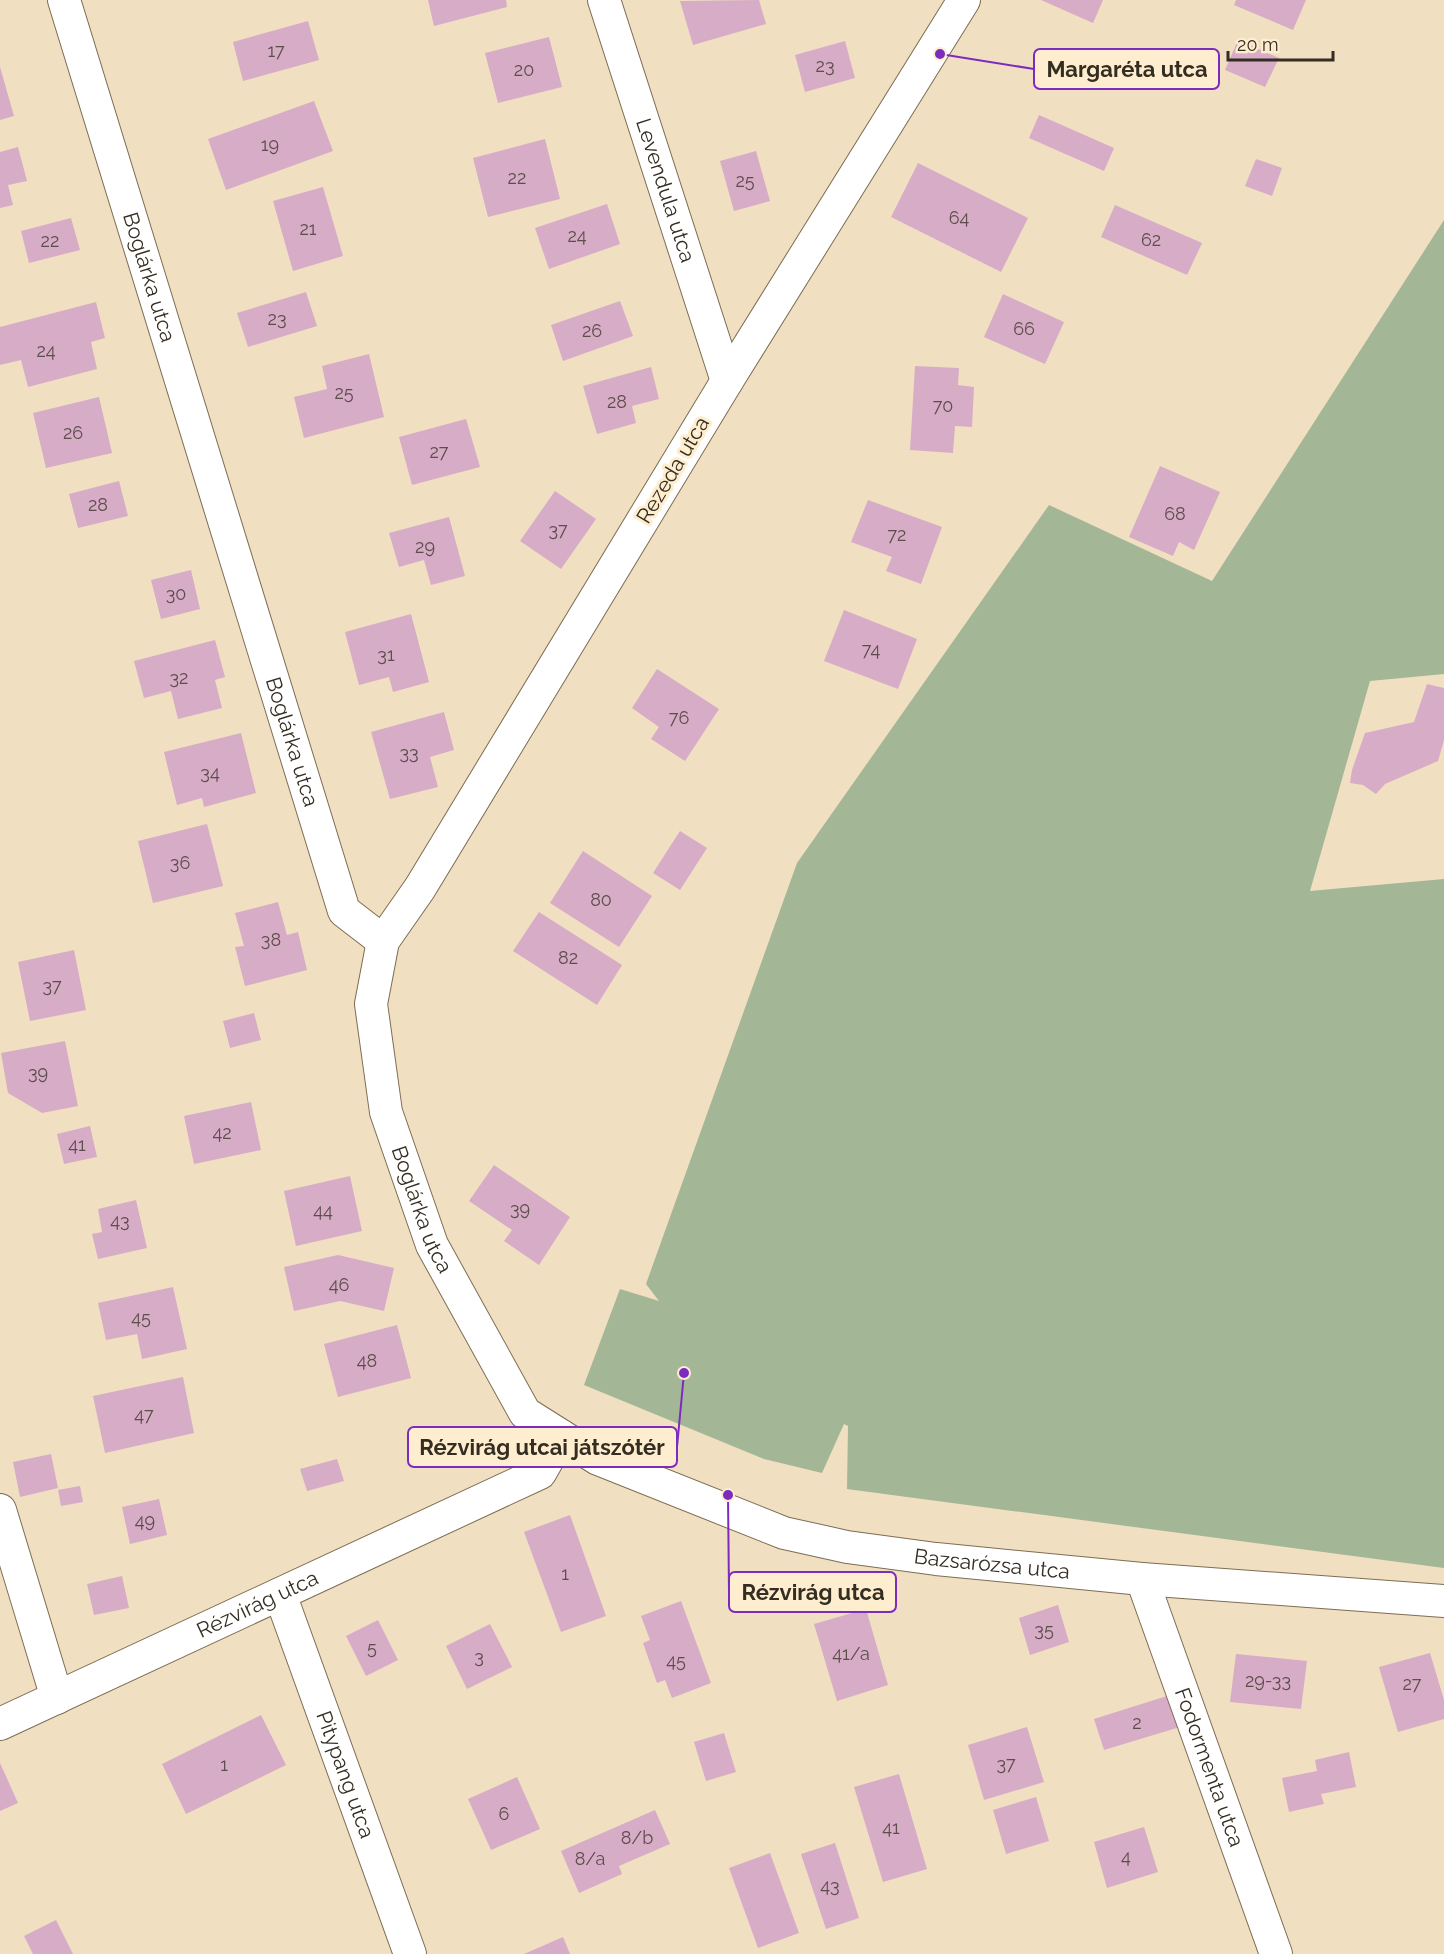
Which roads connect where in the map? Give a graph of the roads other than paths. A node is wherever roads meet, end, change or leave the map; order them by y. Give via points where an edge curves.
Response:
1 (64, 0) edge
2 (604, 0) edge
3 (964, 0) edge
4 (727, 381) junction
5 (383, 941) junction
6 (561, 1436) junction
7 (0, 1510) edge
8 (1142, 1579) junction
9 (280, 1594) junction
10 (1444, 1601) edge
11 (57, 1698) junction
12 (0, 1724) edge
13 (410, 1954) edge
14 (1276, 1954) edge

1 - 5 street, Boglárka utca via 344,911
2 - 4 street, Levendula utca
3 - 4 street, Rezeda utca
4 - 5 street, Rezeda utca via 420,888
5 - 6 street, Boglárka utca via 370,1004 386,1112 432,1245 525,1413
6 - 8 street, Bazsarózsa utca via 598,1459 784,1533 848,1547 936,1559
6 - 9 street, Rézvirág utca via 540,1473
7 - 11 street
8 - 10 street, Bazsarózsa utca
8 - 14 street, Fodormenta utca
9 - 11 street, Rézvirág utca
9 - 13 street, Pitypang utca
11 - 12 street, Rézvirág utca

